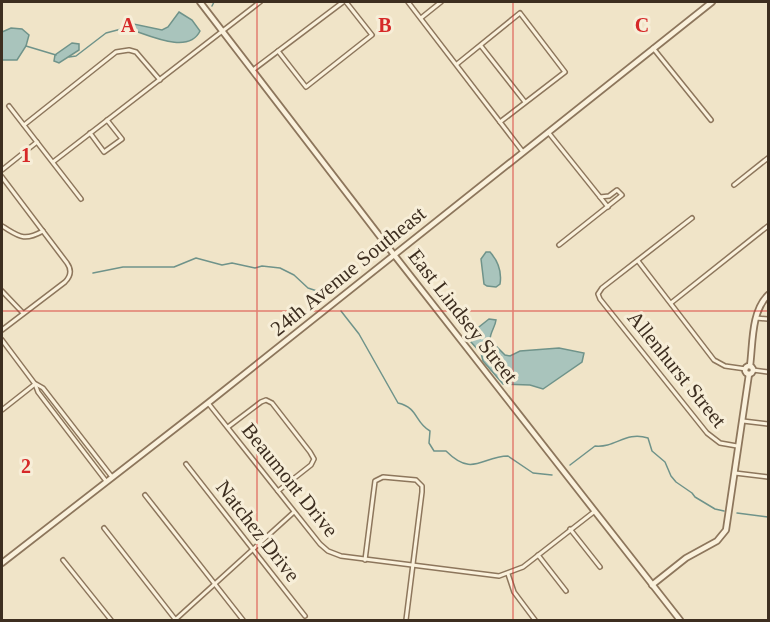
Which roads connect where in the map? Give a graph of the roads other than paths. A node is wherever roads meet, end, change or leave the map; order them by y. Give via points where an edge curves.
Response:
1 (200, 2) edge
2 (260, 2) edge
3 (344, 2) edge
4 (408, 2) edge
5 (441, 2) edge
6 (712, 2) edge
7 (421, 18) junction
8 (223, 30) junction
9 (481, 46) junction
10 (653, 48) junction
11 (278, 51) junction
12 (457, 64) junction
13 (253, 70) junction
14 (160, 80) junction
15 (525, 102) junction
16 (9, 106) dead end
17 (107, 120) junction
18 (711, 120) dead end
19 (500, 122) junction
20 (24, 125) junction
21 (548, 132) junction
22 (90, 134) junction
23 (37, 142) junction
24 (524, 152) junction
25 (768, 158) edge
26 (53, 162) junction
27 (2, 170) edge
28 (2, 177) edge
29 (734, 185) dead end
30 (600, 197) junction
31 (81, 199) dead end
32 (608, 207) junction
33 (692, 218) dead end
34 (2, 226) edge
35 (768, 226) edge
36 (43, 231) junction
37 (559, 245) dead end
38 (395, 256) junction
39 (638, 261) junction
40 (2, 291) edge
41 (768, 295) edge
42 (671, 303) junction
43 (23, 314) junction
44 (756, 318) junction
45 (768, 319) edge
46 (2, 330) edge
47 (2, 340) edge
48 (749, 370) junction
49 (768, 372) edge
50 (35, 384) junction
51 (208, 403) junction
52 (2, 410) edge
53 (743, 421) junction
54 (768, 424) edge
55 (228, 428) junction
56 (739, 446) junction
57 (186, 464) dead end
58 (735, 473) junction
59 (112, 477) junction
60 (768, 477) edge
61 (106, 481) junction
62 (278, 491) junction
63 (145, 495) dead end
64 (595, 511) junction
65 (294, 512) junction
66 (104, 528) dead end
67 (570, 529) junction
68 (253, 549) junction
69 (538, 555) junction
70 (63, 560) dead end
71 (364, 560) junction
72 (2, 563) edge
73 (413, 566) junction
74 (600, 567) dead end
75 (508, 574) junction
76 (214, 584) junction
77 (652, 585) junction
78 (567, 591) dead end
79 (305, 616) dead end
80 (176, 620) edge
81 (111, 621) edge
82 (243, 621) edge
83 (406, 621) edge
84 (535, 621) edge
85 (680, 621) edge

1 - 8 street, East Lindsey Street
2 - 8 street
3 - 11 street
3 - 11 street via 372,35 306,87
4 - 7 street
5 - 7 street
6 - 10 street, 24th Avenue Southeast
7 - 12 street
8 - 13 street, East Lindsey Street
8 - 14 street
9 - 12 street
9 - 15 street
9 - 15 street via 520,13 565,72
10 - 18 street
10 - 21 street, 24th Avenue Southeast
11 - 13 street
12 - 19 street
13 - 38 street, East Lindsey Street
14 - 17 street
14 - 20 street via 136,52 122,50
15 - 19 street
16 - 20 street
17 - 22 street
17 - 22 street via 122,139 104,152
19 - 24 street
20 - 23 street
21 - 24 street, 24th Avenue Southeast
21 - 30 street
22 - 26 street
23 - 26 street
23 - 27 street
24 - 38 street, 24th Avenue Southeast
25 - 29 street
26 - 31 street
28 - 36 street
30 - 32 street
30 - 32 street via 617,190 622,193
32 - 37 street
33 - 39 street
34 - 36 street via 22,238
35 - 42 street
36 - 43 street via 70,271 65,282
38 - 51 street, 24th Avenue Southeast
38 - 64 street, East Lindsey Street
39 - 42 street
39 - 56 street, Allenhurst Street via 602,288 599,297 707,433 720,443
40 - 43 street
41 - 44 street
42 - 48 street via 714,360
43 - 46 street
44 - 45 street
44 - 48 street
47 - 50 street
48 - 49 street
48 - 53 street
50 - 52 street
50 - 59 street via 43,388
50 - 61 street
51 - 55 street, Beaumont Drive
51 - 59 street, 24th Avenue Southeast
53 - 54 street
53 - 56 street
55 - 62 street, Beaumont Drive
55 - 62 street via 261,402 272,403 312,454 313,463
56 - 58 street
57 - 68 street, Natchez Drive
58 - 60 street
58 - 77 street via 726,531
59 - 61 street, 24th Avenue Southeast
61 - 72 street, 24th Avenue Southeast
62 - 65 street, Beaumont Drive
63 - 76 street
64 - 67 street
64 - 77 street, East Lindsey Street
65 - 68 street
65 - 71 street, Beaumont Drive via 328,551
66 - 80 street
67 - 69 street
67 - 74 street
68 - 76 street
68 - 79 street, Natchez Drive
69 - 75 street
69 - 78 street
70 - 81 street
71 - 73 street, Beaumont Drive
71 - 73 street via 375,481 383,477 416,480 422,488
73 - 75 street, Beaumont Drive via 495,576
73 - 83 street
75 - 84 street via 514,592
76 - 80 street
76 - 82 street
77 - 85 street, East Lindsey Street

